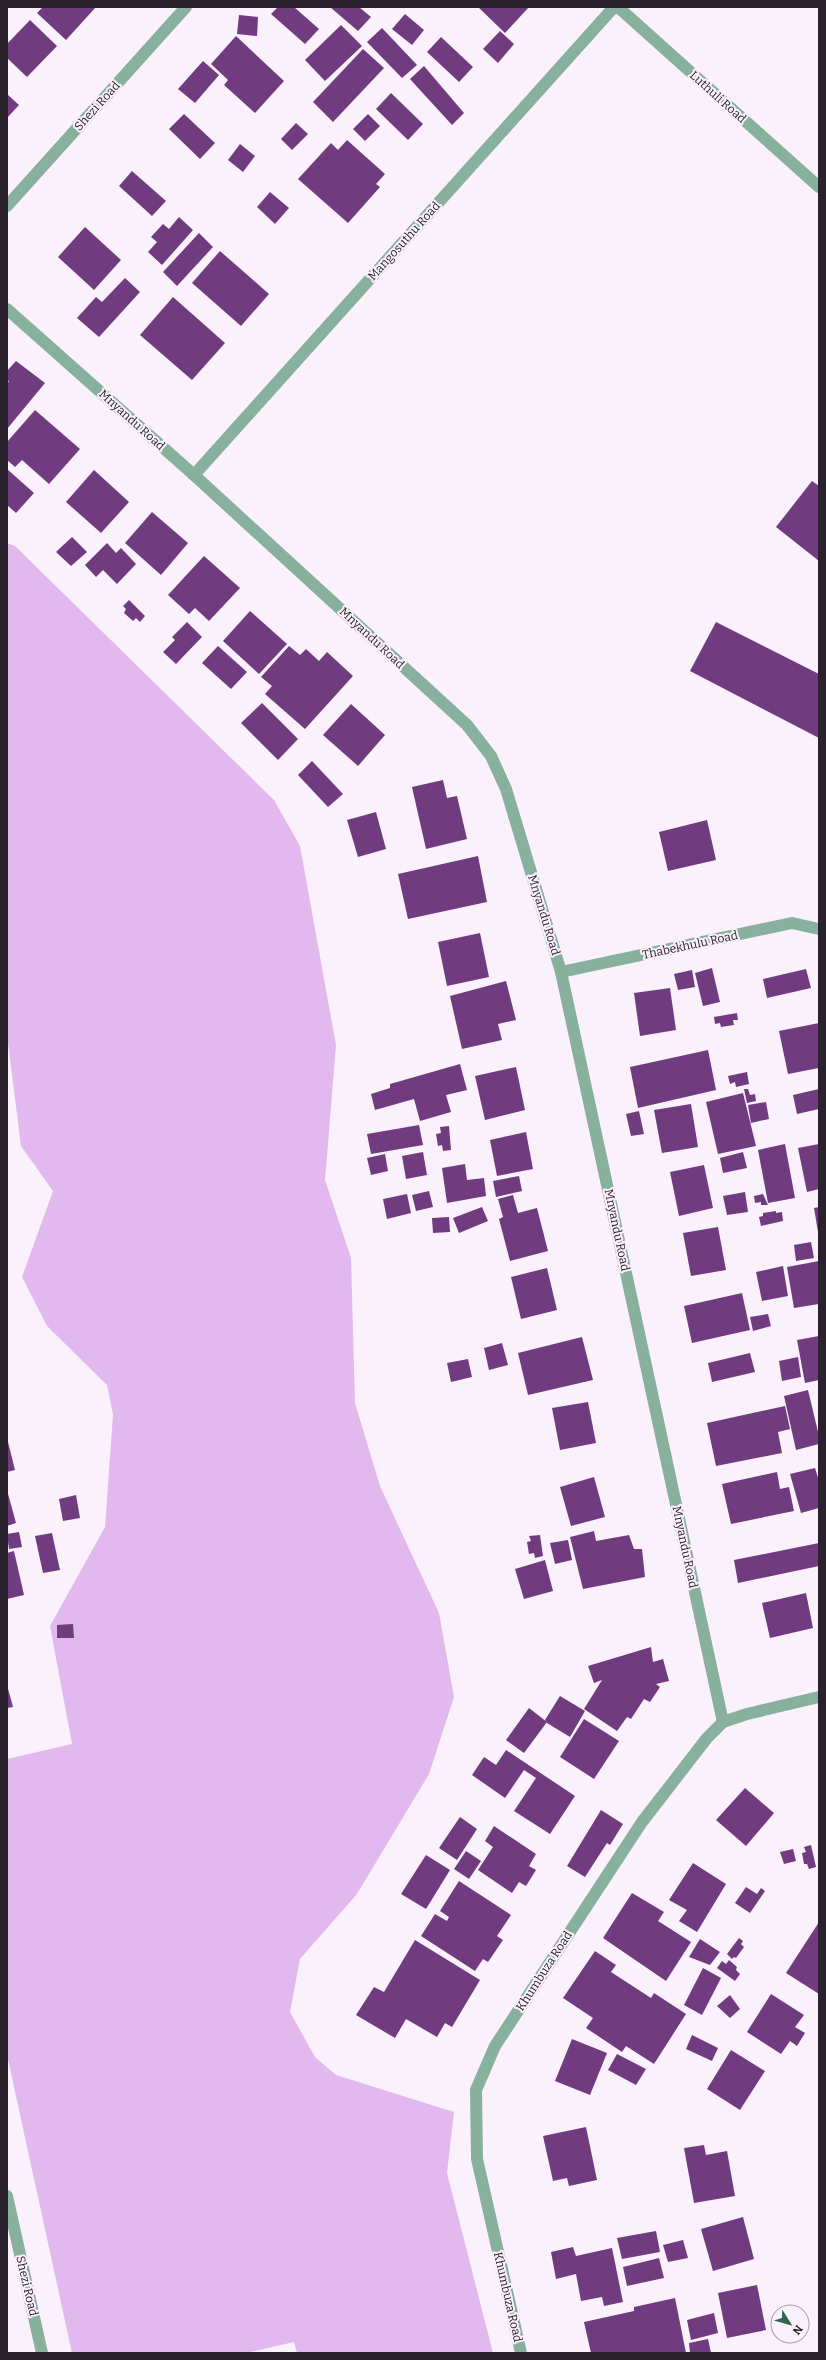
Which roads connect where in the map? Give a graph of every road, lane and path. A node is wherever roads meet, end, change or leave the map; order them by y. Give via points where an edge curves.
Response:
1 (186, 7) edge
2 (614, 7) edge
3 (618, 7) edge
4 (819, 187) edge
5 (7, 206) edge
6 (7, 309) edge
7 (194, 475) junction
8 (819, 929) edge
9 (561, 972) junction
10 (819, 1697) edge
11 (723, 1722) junction
12 (7, 2196) edge
13 (42, 2353) edge
14 (521, 2353) edge

1 - 5 street, Shezi Road
2 - 7 street, Mangosuthu Road
3 - 4 street, Luthuli Road
6 - 7 street, Mnyandu Road
7 - 9 street, Mnyandu Road via 467,725 492,756 506,789
8 - 9 street, Thabekhulu Road via 792,924
9 - 11 street, Mnyandu Road
10 - 11 street, Khumbuza Road
11 - 14 street, Khumbuza Road via 690,1758 642,1822 495,2046 476,2090 477,2158
12 - 13 street, Shezi Road

